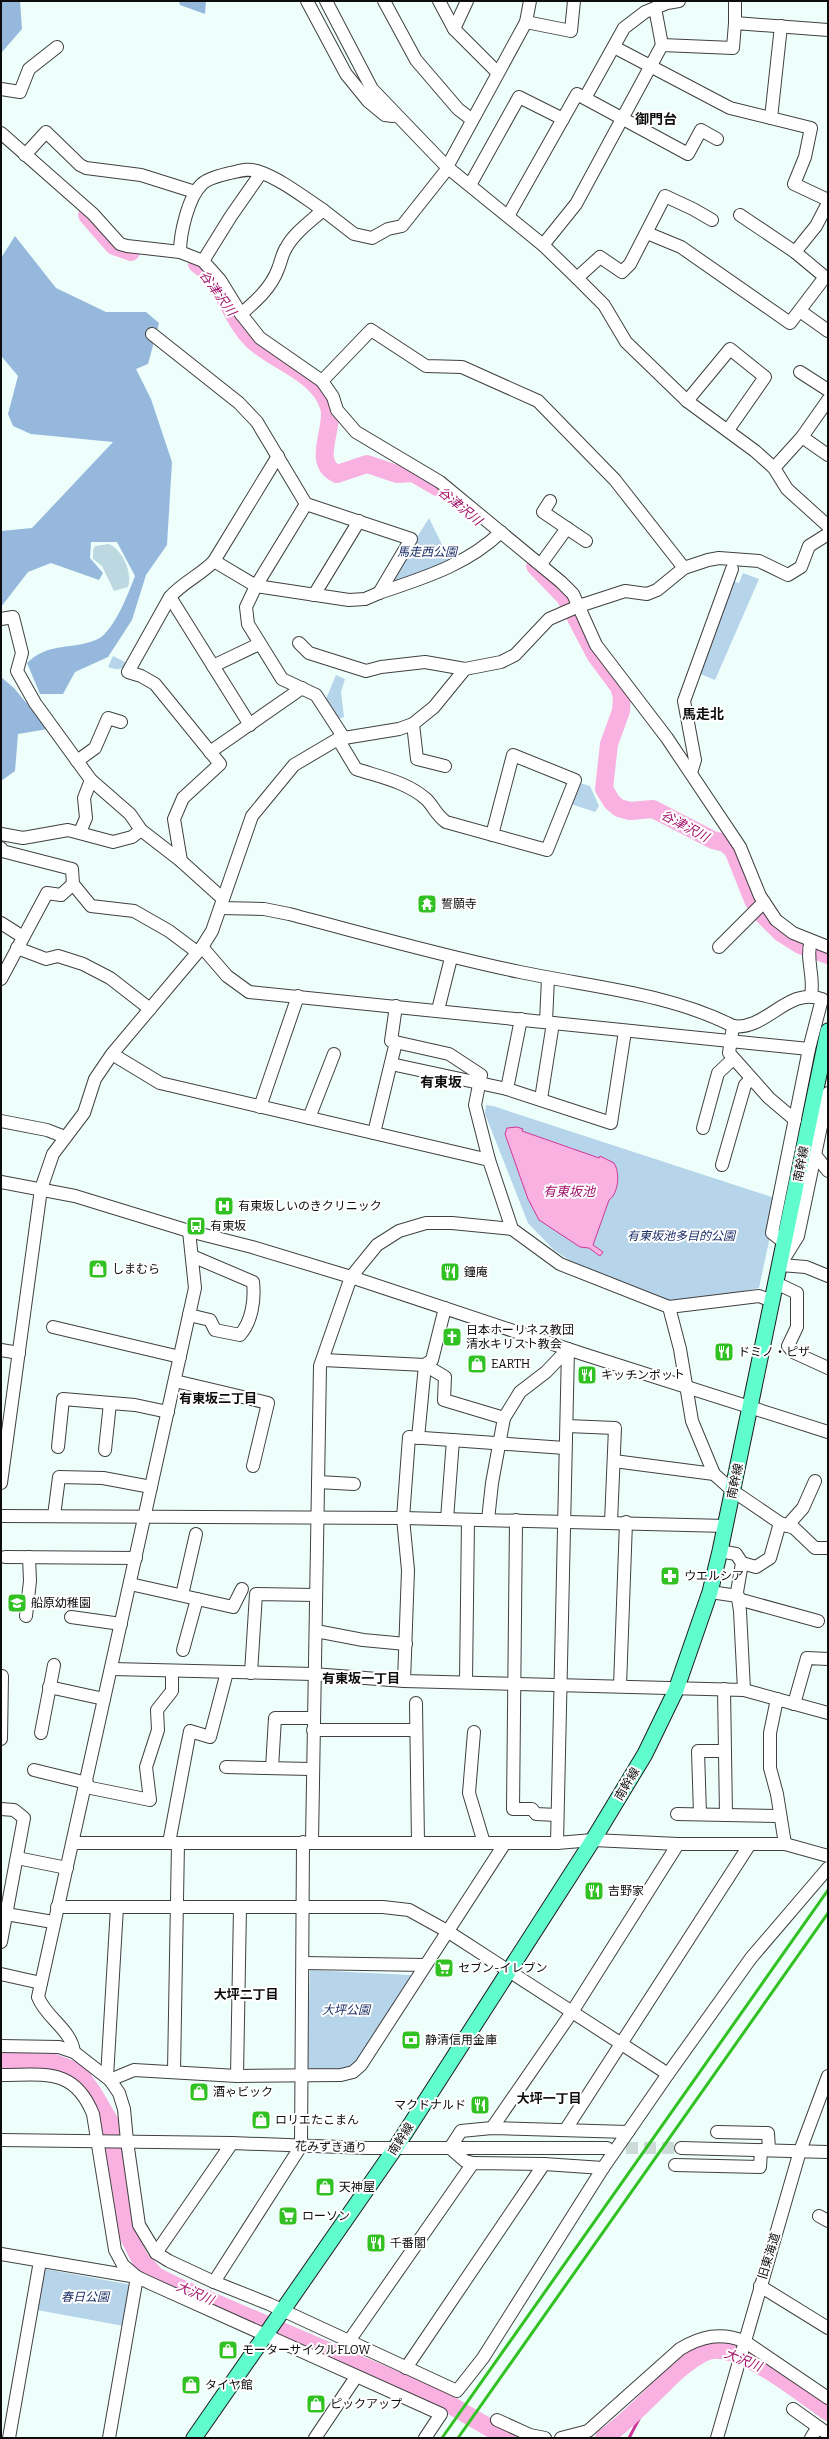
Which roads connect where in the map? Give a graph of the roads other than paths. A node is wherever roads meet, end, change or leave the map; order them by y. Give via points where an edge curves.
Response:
1 (307, 1) edge
2 (384, 1) edge
3 (439, 1) edge
4 (467, 1) edge
5 (530, 1) edge
6 (574, 1) edge
7 (679, 1) edge
8 (735, 1) edge
9 (328, 2) edge
10 (655, 8) junction
11 (526, 22) junction
12 (735, 23) junction
13 (781, 26) junction
14 (454, 29) junction
15 (828, 30) edge
16 (662, 45) junction
17 (57, 47) dead end
18 (614, 47) junction
19 (650, 68) junction
20 (497, 72) junction
21 (1, 89) edge
22 (586, 98) junction
23 (396, 116) junction
24 (772, 118) junction
25 (471, 119) junction
26 (563, 119) junction
27 (623, 119) junction
28 (1, 133) edge
29 (717, 139) dead end
30 (25, 155) junction
31 (448, 168) junction
32 (261, 173) junction
33 (470, 185) junction
34 (194, 192) junction
35 (828, 200) edge
36 (828, 203) edge
37 (323, 210) junction
38 (740, 215) dead end
39 (508, 216) junction
40 (712, 220) dead end
41 (647, 233) junction
42 (543, 246) junction
43 (180, 252) junction
44 (795, 252) junction
45 (203, 261) junction
46 (577, 278) junction
47 (800, 311) junction
48 (241, 314) junction
49 (828, 331) edge
50 (152, 334) dead end
51 (800, 372) dead end
52 (322, 381) junction
53 (828, 390) edge
54 (828, 400) edge
55 (687, 401) junction
56 (728, 430) junction
57 (802, 437) junction
58 (278, 456) junction
59 (828, 456) edge
60 (774, 468) junction
61 (550, 501) dead end
62 (306, 504) junction
63 (359, 522) junction
64 (828, 526) edge
65 (567, 528) junction
66 (501, 532) junction
67 (828, 534) edge
68 (586, 541) dead end
69 (214, 561) junction
70 (540, 564) junction
71 (684, 568) junction
72 (732, 569) dead end
73 (256, 586) junction
74 (379, 593) junction
75 (314, 595) junction
76 (170, 597) junction
77 (578, 606) junction
78 (1, 619) edge
79 (299, 643) dead end
80 (259, 644) junction
81 (213, 666) junction
82 (465, 669) junction
83 (302, 688) junction
84 (121, 722) dead end
85 (413, 724) junction
86 (250, 725) junction
87 (341, 739) junction
88 (210, 752) junction
89 (77, 761) junction
90 (445, 766) dead end
91 (691, 773) junction
92 (91, 780) junction
93 (142, 830) junction
94 (80, 832) junction
95 (1, 834) edge
96 (492, 835) junction
97 (1, 848) edge
98 (181, 861) junction
99 (73, 884) junction
100 (764, 902) junction
101 (221, 903) junction
102 (1, 923) edge
103 (23, 937) junction
104 (811, 941) junction
105 (719, 947) dead end
106 (828, 947) edge
107 (17, 948) junction
108 (200, 950) junction
109 (451, 958) junction
110 (548, 978) junction
111 (1, 979) edge
112 (811, 995) junction
113 (298, 996) junction
114 (396, 1006) junction
115 (150, 1009) junction
116 (438, 1010) junction
117 (521, 1019) junction
118 (550, 1022) junction
119 (733, 1026) junction
120 (625, 1031) junction
121 (828, 1031) edge
122 (730, 1040) junction
123 (396, 1042) junction
124 (809, 1049) junction
125 (112, 1054) junction
126 (334, 1054) dead end
127 (733, 1059) junction
128 (391, 1064) junction
129 (751, 1079) junction
130 (480, 1083) junction
131 (507, 1089) junction
132 (828, 1093) edge
133 (541, 1099) junction
134 (260, 1107) junction
135 (309, 1118) junction
136 (795, 1120) junction
137 (1, 1121) edge
138 (703, 1128) dead end
139 (374, 1133) junction
140 (65, 1137) junction
141 (816, 1156) junction
142 (489, 1160) junction
143 (722, 1166) dead end
144 (828, 1171) edge
145 (1, 1182) edge
146 (41, 1189) junction
147 (512, 1229) junction
148 (189, 1231) junction
149 (785, 1243) junction
150 (192, 1256) junction
151 (780, 1265) junction
152 (828, 1276) edge
153 (350, 1277) junction
154 (776, 1283) junction
155 (772, 1301) junction
156 (669, 1307) junction
157 (445, 1308) junction
158 (189, 1315) junction
159 (53, 1327) dead end
160 (568, 1349) junction
161 (1, 1350) edge
162 (19, 1353) junction
163 (180, 1357) junction
164 (323, 1360) junction
165 (425, 1365) junction
166 (828, 1368) edge
167 (175, 1381) junction
168 (687, 1388) junction
169 (110, 1403) junction
170 (750, 1406) junction
171 (168, 1412) junction
172 (504, 1418) junction
173 (567, 1426) junction
174 (828, 1432) edge
175 (418, 1438) junction
176 (453, 1440) junction
177 (500, 1444) junction
178 (58, 1447) dead end
179 (566, 1448) junction
180 (105, 1450) dead end
181 (614, 1461) junction
182 (2, 1466) edge
183 (253, 1466) dead end
184 (714, 1474) junction
185 (815, 1481) dead end
186 (318, 1482) junction
187 (1, 1483) edge
188 (354, 1484) dead end
189 (151, 1487) junction
190 (733, 1491) junction
191 (1, 1516) edge
192 (54, 1516) junction
193 (316, 1517) junction
194 (144, 1518) junction
195 (403, 1518) junction
196 (447, 1519) junction
197 (468, 1520) junction
198 (488, 1520) junction
199 (516, 1520) junction
200 (565, 1520) junction
201 (611, 1522) junction
202 (626, 1522) junction
203 (784, 1524) junction
204 (726, 1526) junction
205 (196, 1534) dead end
206 (828, 1548) edge
207 (720, 1551) junction
208 (5, 1557) dead end
209 (29, 1557) junction
210 (136, 1558) junction
211 (742, 1563) junction
212 (130, 1584) junction
213 (242, 1589) dead end
214 (710, 1592) junction
215 (182, 1595) junction
216 (316, 1595) junction
217 (738, 1598) junction
218 (197, 1599) junction
219 (26, 1616) dead end
220 (72, 1617) dead end
221 (818, 1621) dead end
222 (121, 1624) junction
223 (316, 1632) junction
224 (406, 1644) junction
225 (183, 1650) dead end
226 (828, 1659) edge
227 (54, 1665) dead end
228 (112, 1669) junction
229 (172, 1671) junction
230 (227, 1672) junction
231 (251, 1673) junction
232 (313, 1674) junction
233 (2, 1676) dead end
234 (404, 1681) junction
235 (466, 1681) junction
236 (515, 1683) junction
237 (561, 1685) junction
238 (620, 1686) junction
239 (49, 1687) junction
240 (724, 1689) junction
241 (676, 1690) junction
242 (744, 1690) junction
243 (104, 1699) junction
244 (777, 1699) junction
245 (416, 1703) dead end
246 (794, 1704) junction
247 (828, 1713) edge
248 (313, 1724) junction
249 (415, 1730) junction
250 (474, 1732) dead end
251 (41, 1733) dead end
252 (1, 1739) edge
253 (725, 1751) junction
254 (226, 1767) dead end
255 (272, 1768) junction
256 (311, 1769) junction
257 (34, 1770) dead end
258 (86, 1785) junction
259 (1, 1809) edge
260 (677, 1814) dead end
261 (700, 1814) junction
262 (557, 1815) junction
263 (726, 1815) junction
264 (780, 1816) junction
265 (593, 1840) junction
266 (307, 1842) junction
267 (74, 1843) junction
268 (174, 1843) junction
269 (418, 1843) junction
270 (484, 1843) junction
271 (505, 1843) junction
272 (557, 1843) junction
273 (678, 1844) junction
274 (750, 1844) junction
275 (785, 1844) junction
276 (828, 1856) edge
277 (17, 1858) junction
278 (67, 1868) junction
279 (828, 1868) edge
280 (6, 1887) edge
281 (57, 1907) junction
282 (240, 1907) junction
283 (303, 1907) junction
284 (117, 1908) junction
285 (177, 1908) junction
286 (6, 1914) junction
287 (54, 1922) junction
288 (447, 1931) junction
289 (1, 1942) edge
290 (303, 1964) junction
291 (425, 1965) junction
292 (509, 1972) junction
293 (1, 1974) edge
294 (41, 1983) junction
295 (572, 2012) junction
296 (620, 2044) junction
297 (1, 2046) edge
298 (74, 2052) junction
299 (174, 2072) junction
300 (668, 2074) junction
301 (1, 2075) edge
302 (300, 2075) junction
303 (237, 2076) junction
304 (828, 2076) edge
305 (108, 2079) junction
306 (825, 2094) edge
307 (492, 2128) junction
308 (566, 2129) junction
309 (628, 2132) junction
310 (718, 2132) dead end
311 (1, 2140) edge
312 (96, 2141) junction
313 (126, 2142) junction
314 (232, 2143) junction
315 (301, 2146) junction
316 (396, 2147) junction
317 (450, 2148) junction
318 (607, 2148) tunnel mouth
319 (681, 2148) tunnel mouth
320 (765, 2150) junction
321 (800, 2151) junction
322 (828, 2152) edge
323 (473, 2163) junction
324 (544, 2164) junction
325 (675, 2166) dead end
326 (603, 2168) junction
327 (156, 2253) junction
328 (1, 2254) edge
329 (40, 2260) junction
330 (137, 2277) junction
331 (214, 2282) junction
332 (760, 2286) junction
333 (281, 2312) junction
334 (827, 2325) edge
335 (266, 2334) junction
336 (349, 2341) junction
337 (744, 2341) junction
338 (406, 2368) junction
339 (356, 2378) junction
340 (828, 2398) edge
341 (793, 2409) dead end
342 (497, 2420) dead end
343 (818, 2427) junction
344 (828, 2434) edge
345 (9, 2438) edge
346 (109, 2438) edge
347 (194, 2438) edge
348 (315, 2438) edge
349 (425, 2438) edge
350 (545, 2438) edge
351 (567, 2438) edge
352 (717, 2438) edge
353 (811, 2438) edge

1 - 23 street via 356,88 385,116
2 - 25 street via 416,60 458,109
3 - 14 street
4 - 14 street
5 - 11 street
6 - 11 street via 571,31
7 - 10 street
8 - 12 street
9 - 23 street via 372,89
10 - 16 street
10 - 18 street via 645,12 624,28
11 - 20 street
12 - 13 street
12 - 16 street via 733,48
13 - 15 street
13 - 24 street
14 - 20 street
16 - 19 street
17 - 21 street via 29,69 20,92
18 - 19 street
18 - 22 street
19 - 24 street via 730,108
19 - 27 street
20 - 25 street
22 - 26 street via 577,94
22 - 27 street
23 - 31 street
24 - 35 street via 811,128 805,157 794,184
25 - 31 street
26 - 33 street via 519,97
26 - 39 street
27 - 29 street via 688,154 701,130
27 - 42 street via 576,204
28 - 30 street
30 - 34 street via 46,132 86,168 141,175
30 - 43 street via 93,214 120,244
31 - 33 street
31 - 37 street via 402,226 388,229 372,238 354,234
32 - 34 street via 245,169 225,174 203,182
32 - 37 street via 274,178
32 - 45 street
33 - 39 street
34 - 43 street via 180,237
36 - 44 street via 816,226
37 - 48 street via 293,238 285,249 278,270 268,287 259,299
38 - 44 street
39 - 42 street
40 - 41 street via 665,196
41 - 46 street via 630,264 622,272 600,257
41 - 47 street via 681,247 790,324
42 - 46 street
43 - 45 street
44 - 47 street via 825,277
45 - 48 street via 220,280
46 - 55 street via 604,305 626,342
47 - 49 street
48 - 52 street via 260,338
50 - 58 street via 239,403 257,422
51 - 53 street
52 - 66 street via 337,410 356,432 440,482
52 - 71 street via 371,330 426,366 462,367 538,401 615,480
54 - 57 street
55 - 56 street
55 - 56 street via 730,349 765,377
56 - 60 street
57 - 59 street
57 - 60 street
58 - 62 street
58 - 69 street
60 - 64 street via 787,489
61 - 65 street via 543,512
62 - 63 street
62 - 73 street
63 - 74 street via 410,539
63 - 75 street
65 - 68 street
65 - 70 street
66 - 70 street
66 - 74 street via 492,541 451,568
67 - 71 street via 809,546 801,567 788,575 759,561 719,558
69 - 73 street
69 - 76 street via 202,574 178,587
70 - 77 street via 573,594
71 - 77 street via 657,590 647,594 625,591
72 - 91 street via 684,701 695,760
73 - 75 street
73 - 80 street via 246,607 248,624
74 - 75 street via 365,599 349,600
76 - 81 street
76 - 88 street via 128,672 155,684
77 - 82 street via 549,619 515,655 500,662
77 - 91 street via 596,644
78 - 89 street via 13,617 22,653 17,671 35,703
79 - 82 street via 309,653 366,671 425,662
80 - 81 street
80 - 83 street via 282,678
81 - 86 street
82 - 85 street via 434,707
83 - 86 street
83 - 87 street via 316,695
84 - 89 street via 108,718 96,748
85 - 87 street via 399,729
85 - 90 street via 418,759
86 - 88 street
87 - 96 street via 345,754 356,769 407,786 427,799 435,814 446,822
87 - 101 street via 294,765 252,816
88 - 98 street via 220,764 183,798 174,818
89 - 92 street
91 - 100 street via 740,847
92 - 93 street via 130,814
92 - 94 street via 84,798 86,818
93 - 94 street via 132,837 113,842
93 - 98 street
94 - 95 street via 68,830 23,838
96 - 96 street via 547,850 575,780 513,755
97 - 99 street via 2,851 72,869
98 - 101 street
99 - 103 street via 61,895 47,893
99 - 108 street via 91,906 134,911
100 - 104 street via 776,920 793,933
100 - 105 street
101 - 108 street via 212,931
101 - 109 street via 289,914
102 - 103 street
103 - 107 street
104 - 106 street
104 - 112 street
107 - 111 street
107 - 115 street via 46,959 58,956 83,964 110,978
108 - 113 street via 227,976 249,992
108 - 115 street
109 - 110 street
109 - 116 street
110 - 118 street
110 - 119 street via 668,1001 710,1014
112 - 119 street via 796,999 770,1012 754,1024 746,1027
112 - 124 street via 822,999
113 - 114 street
113 - 134 street
114 - 116 street
114 - 123 street via 391,1041
115 - 125 street
116 - 117 street
117 - 118 street
117 - 131 street
118 - 120 street
118 - 133 street
119 - 122 street
120 - 122 street
120 - 133 street via 611,1123
121 - 149 main road, 南幹線
122 - 124 street
122 - 127 street via 729,1053
123 - 128 street
123 - 130 street via 449,1054 481,1075
124 - 136 street
125 - 134 street via 160,1083
125 - 140 street via 95,1079 84,1113
126 - 135 street
127 - 129 street
127 - 138 street via 718,1073
128 - 130 street
128 - 139 street
129 - 136 street
129 - 143 street via 744,1085
130 - 131 street
130 - 142 street via 475,1105
131 - 133 street
132 - 141 street
134 - 135 street
135 - 139 street
136 - 149 street via 772,1233
137 - 140 street via 47,1130
139 - 142 street
140 - 146 street via 53,1154
141 - 144 street
141 - 151 street via 798,1236
142 - 147 street
145 - 146 street
146 - 148 street via 75,1196
146 - 162 street
147 - 153 street via 452,1222 426,1223 399,1231 377,1245
147 - 156 street via 560,1264
148 - 150 street
148 - 153 street
149 - 151 main road, 南幹線
150 - 158 street via 195,1288
150 - 158 street via 253,1282 254,1295 248,1326 240,1335 215,1330 210,1320
151 - 152 street via 806,1267
151 - 154 main road, 南幹線
153 - 157 street
153 - 164 street
154 - 155 main road, 南幹線
154 - 166 street via 797,1293 797,1327 788,1346 793,1352
155 - 156 street via 759,1296
155 - 170 main road, 南幹線
156 - 168 street
157 - 160 street
157 - 165 street via 432,1360
158 - 163 street
159 - 163 street
160 - 168 street
160 - 172 street via 546,1372 520,1392
160 - 173 street
161 - 162 street
162 - 182 street
163 - 167 street
164 - 165 street
164 - 186 street via 320,1366
165 - 172 street via 445,1377 444,1400
165 - 175 street
167 - 171 street
167 - 183 street via 268,1403
168 - 170 street
168 - 184 street via 692,1421
169 - 171 street
169 - 178 street via 63,1399
169 - 180 street
170 - 174 street
170 - 190 main road, 南幹線
171 - 189 street
172 - 177 street
173 - 179 street
173 - 181 street via 615,1428
175 - 176 street
175 - 195 street via 409,1437
176 - 177 street
176 - 196 street
177 - 179 street
177 - 198 street
179 - 200 street
181 - 184 street
181 - 201 street
182 - 187 street
184 - 190 street
185 - 203 street via 803,1508
186 - 188 street
186 - 193 street
189 - 192 street via 103,1478 59,1476
189 - 194 street
190 - 203 street
190 - 204 main road, 南幹線
191 - 192 street
192 - 194 street
193 - 194 street
193 - 195 street
193 - 216 street
194 - 210 street
195 - 196 street
195 - 224 street via 408,1570
196 - 197 street
197 - 198 street
197 - 235 street
198 - 199 street
199 - 200 street
199 - 236 street
200 - 201 street
200 - 237 street
201 - 202 street
202 - 204 street
202 - 238 street
203 - 206 street via 794,1528 815,1548
203 - 211 street via 770,1558 756,1567
204 - 207 main road, 南幹線
205 - 215 street
207 - 211 street via 736,1554
207 - 214 main road, 南幹線
208 - 209 street
209 - 210 street
209 - 219 street via 30,1582
210 - 212 street
211 - 217 street
212 - 215 street
212 - 222 street
213 - 218 street via 233,1607
214 - 217 street
214 - 241 main road, 南幹線
215 - 218 street
216 - 223 street
216 - 231 street via 256,1594
217 - 221 street
217 - 242 street
218 - 225 street
220 - 222 street
222 - 228 street
223 - 224 street
223 - 232 street
224 - 234 street
226 - 246 street via 807,1658
227 - 239 street
228 - 229 street
228 - 243 street
229 - 230 street
229 - 258 street via 172,1691 157,1710 158,1730 146,1767 150,1800
230 - 231 street
230 - 268 street via 210,1737 190,1731
231 - 232 street
232 - 234 street
232 - 248 street
233 - 252 street
234 - 235 street
235 - 236 street
236 - 237 street
236 - 262 street via 513,1809 532,1809 536,1814
237 - 238 street
237 - 262 street
238 - 241 street
239 - 243 street
239 - 251 street
240 - 241 street
240 - 242 street
240 - 253 street
241 - 265 main road, 南幹線 via 645,1754
242 - 244 street
243 - 258 street
244 - 246 street
244 - 264 street via 770,1733 770,1768
245 - 249 street
246 - 247 street
248 - 249 street
248 - 255 street via 275,1718
248 - 256 street
249 - 269 street
250 - 270 street via 469,1793
253 - 261 street via 698,1751
253 - 263 street
254 - 255 street
255 - 256 street
256 - 266 street
257 - 258 street
258 - 267 street
259 - 277 street via 14,1810 24,1818
260 - 261 street
261 - 263 street
262 - 272 street
263 - 264 street
264 - 275 street
265 - 272 street
265 - 273 street
265 - 292 main road, 南幹線
266 - 268 street
266 - 269 street
266 - 283 street
267 - 268 street
267 - 278 street
268 - 285 street
269 - 270 street
270 - 271 street
271 - 272 street
271 - 288 street
273 - 274 street
273 - 295 street
274 - 275 street
274 - 296 street
275 - 276 street
277 - 278 street
277 - 280 street
278 - 281 street
279 - 300 street via 751,1958
280 - 286 street
281 - 284 street
281 - 287 street
282 - 283 street
282 - 285 street
282 - 303 street
283 - 288 street via 398,1908 425,1917
283 - 290 street
284 - 285 street
284 - 305 street
285 - 299 street
286 - 287 street
286 - 289 street
287 - 294 street
288 - 291 street
288 - 292 street
290 - 291 street
290 - 302 street
291 - 302 street via 361,2065 353,2072 341,2075
292 - 295 street
292 - 316 main road, 南幹線
293 - 294 street
294 - 298 street via 38,1997 42,2007 70,2038
295 - 296 street
295 - 307 street
296 - 300 street
296 - 308 street
297 - 298 street via 59,2047
298 - 305 street
299 - 303 street
299 - 305 street via 134,2070
300 - 309 street
301 - 312 street via 47,2075 62,2078 77,2086 87,2098 93,2114
302 - 303 street
302 - 315 street
304 - 306 street, 旧東海道
305 - 313 street via 119,2094 124,2109
306 - 321 street, 旧東海道
307 - 308 street
307 - 317 street via 461,2131
308 - 309 street
309 - 326 street
310 - 320 street via 768,2133
311 - 312 street
312 - 313 street, 花みずき通り
312 - 330 street via 115,2250 123,2265
313 - 314 street, 花みずき通り
313 - 327 street via 139,2225
314 - 315 street, 花みずき通り
314 - 327 street
315 - 316 street, 花みずき通り
315 - 331 street
316 - 317 street, 花みずき通り
316 - 333 main road, 南幹線
317 - 318 street, 花みずき通り
317 - 323 street via 465,2161
319 - 320 street
320 - 321 street
320 - 325 street via 760,2167
321 - 322 street
321 - 332 street, 旧東海道
323 - 324 street
323 - 336 street
324 - 326 street
324 - 338 street
326 - 338 street via 483,2358 456,2391
327 - 331 street
328 - 329 street
329 - 330 street
329 - 345 street
330 - 335 street
330 - 346 street
331 - 333 street
332 - 334 street
332 - 337 street, 旧東海道
333 - 335 main road, 南幹線
333 - 336 street
335 - 339 street
335 - 347 main road, 南幹線
336 - 338 street
337 - 340 street
337 - 351 street via 729,2336 712,2335 692,2342 680,2349 588,2431
337 - 352 street, 旧東海道
339 - 348 street
339 - 349 street via 441,2414
341 - 343 street
342 - 350 street via 530,2435
343 - 344 street
343 - 353 street

